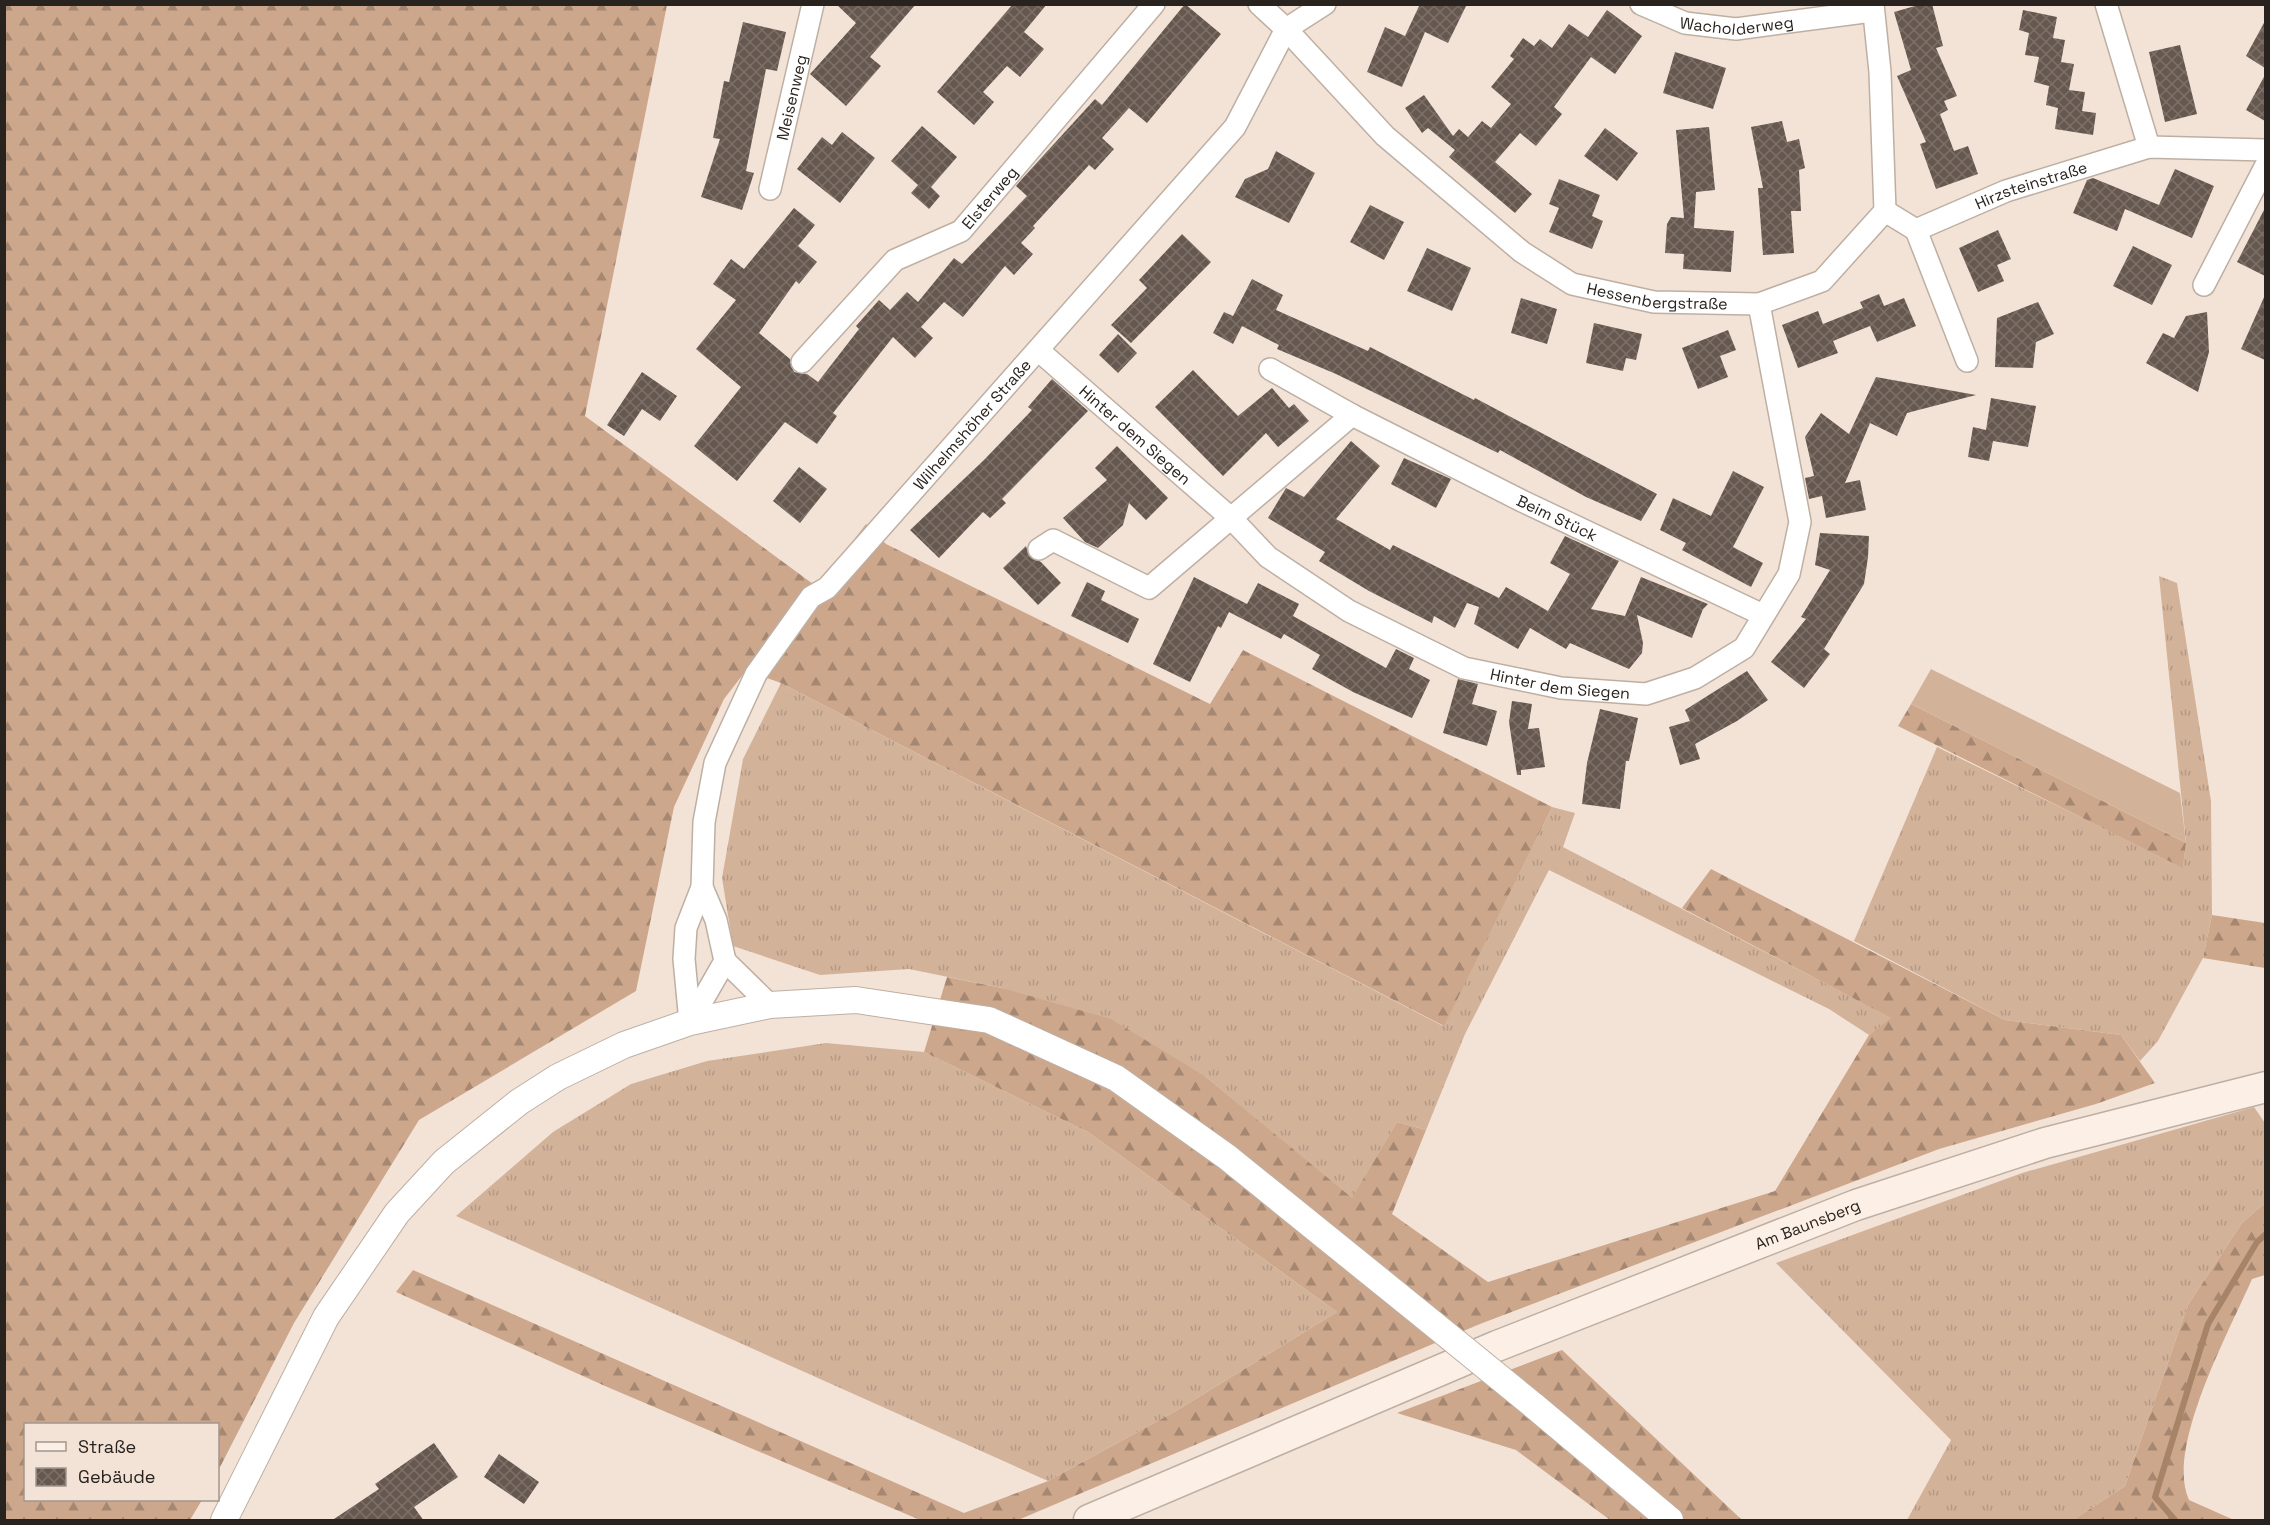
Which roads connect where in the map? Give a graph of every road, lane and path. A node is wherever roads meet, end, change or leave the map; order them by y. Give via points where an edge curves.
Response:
1 (813, 4) edge
2 (1154, 4) edge
3 (1259, 4) edge
4 (1325, 4) edge
5 (1641, 4) edge
6 (2106, 4) edge
7 (1873, 8) edge
8 (1286, 29) junction
9 (2149, 147) junction
10 (2265, 150) edge
11 (2265, 165) edge
12 (771, 189) dead end
13 (1886, 211) junction
14 (1916, 230) junction
15 (2204, 285) dead end
16 (1759, 304) junction
17 (1038, 350) junction
18 (1967, 361) dead end
19 (802, 362) dead end
20 (1270, 369) dead end
21 (1352, 415) junction
22 (1232, 519) junction
23 (1039, 549) dead end
24 (1763, 615) junction
25 (702, 886) junction
26 (725, 961) junction
27 (770, 1005) junction
28 (690, 1022) junction
29 (2265, 1087) edge
30 (224, 1521) edge
31 (1089, 1521) edge
32 (1670, 1521) edge

1 - 12 street, Meisenweg
2 - 19 street, Elsterweg via 961,231 895,260
3 - 8 street, Hessenbergstraße
4 - 8 street, Wilhelmshöher Straße
5 - 7 street, Wacholderweg via 1685,23 1736,29
6 - 9 street
7 - 13 street
8 - 16 street, Hessenbergstraße via 1384,136 1522,252 1572,284 1654,302
8 - 17 street, Wilhelmshöher Straße via 1235,127
9 - 10 street, Hirzsteinstraße
9 - 14 street, Hirzsteinstraße via 2006,191
11 - 15 street
13 - 14 street
13 - 16 street, Hessenbergstraße via 1822,281
14 - 18 street
16 - 24 street, Hinter dem Siegen via 1800,522 1789,574
17 - 22 street, Hinter dem Siegen
17 - 25 street, Wilhelmshöher Straße via 827,588 811,597 756,674 716,764 704,822
20 - 21 street, Beim Stück
21 - 22 street
21 - 24 street, Beim Stück
22 - 23 street via 1149,588 1053,540
22 - 24 street, Hinter dem Siegen via 1268,557 1349,611 1464,668 1561,688 1646,694 1695,678 1744,648
25 - 26 street, Wilhelmshöher Straße via 716,920
25 - 28 street, Wilhelmshöher Straße via 686,928 684,959
26 - 27 street
26 - 28 street
27 - 28 street
27 - 32 street, bridge via 856,1000 989,1020 1116,1078 1227,1157
28 - 30 street via 624,1045 558,1077 519,1102 444,1162 397,1213 326,1317
29 - 31 main road, Am Baunsberg via 2045,1143 1856,1205 1497,1346

